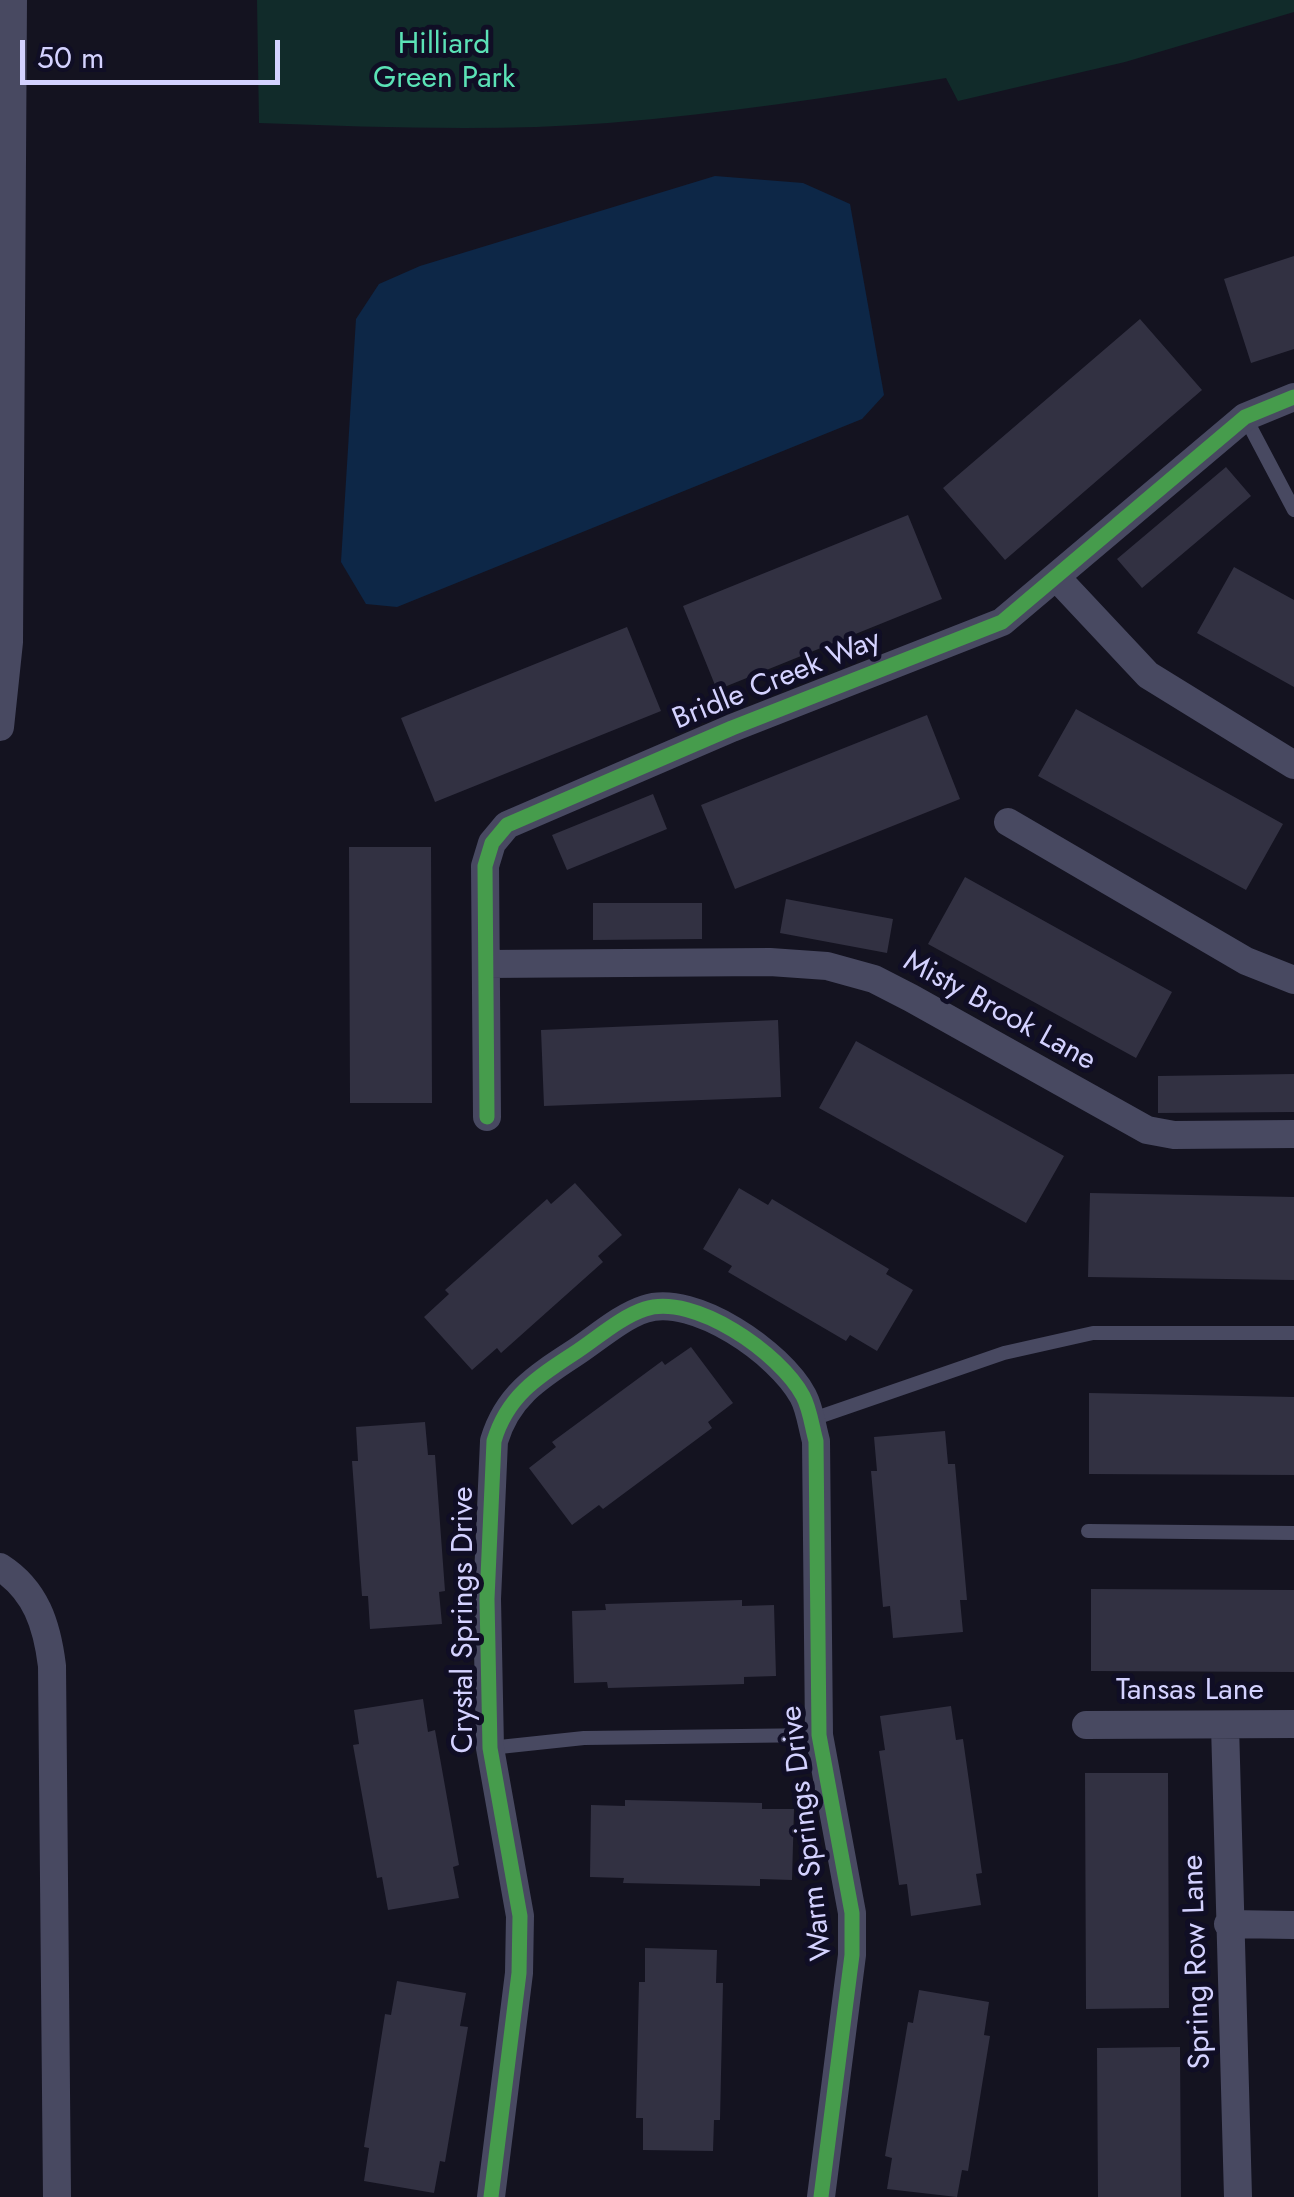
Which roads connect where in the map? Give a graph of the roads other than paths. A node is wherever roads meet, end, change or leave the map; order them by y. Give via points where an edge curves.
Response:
1 (12, 0) edge
2 (1294, 396) edge
3 (1245, 417) junction
4 (1294, 510) edge
5 (1057, 578) junction
6 (0, 727) edge
7 (1294, 765) edge
8 (1008, 822) dead end
9 (486, 964) junction
10 (1294, 980) edge
11 (487, 1117) dead end
12 (1294, 1134) edge
13 (718, 1320) joint
14 (1294, 1333) edge
15 (810, 1420) junction
16 (1088, 1530) dead end
17 (1294, 1532) edge
18 (0, 1567) edge
19 (1294, 1724) edge
20 (1086, 1725) dead end
21 (1225, 1725) junction
22 (819, 1735) junction
23 (490, 1748) junction
24 (1228, 1924) junction
25 (1294, 1925) edge
26 (57, 2197) edge
27 (491, 2197) edge
28 (821, 2197) edge
29 (1238, 2197) edge

1 - 6 street via 9,642
2 - 3 street, Bridle Creek Way
3 - 4 lane
3 - 5 street, Bridle Creek Way
5 - 7 street via 1148,675
5 - 9 street, Bridle Creek Way via 1002,622 506,825 486,866
8 - 10 street via 1246,961
9 - 11 street, Bridle Creek Way
9 - 12 street, Misty Brook Lane via 827,966 874,979 1147,1130
13 - 15 street, Warm Springs Drive via 786,1372
13 - 23 street, Crystal Springs Drive via 672,1304 642,1309 524,1386 501,1416 489,1529
14 - 15 lane via 1093,1333 1004,1352
15 - 22 street, Warm Springs Drive via 816,1440
16 - 17 lane
18 - 26 street via 22,1581 38,1607 52,1666
19 - 21 street, Tansas Lane
20 - 21 street, Tansas Lane
21 - 24 street, Spring Row Lane
22 - 23 lane via 584,1738
22 - 28 street, Warm Springs Drive via 852,1913
23 - 27 street, Crystal Springs Drive via 520,1916
24 - 25 street
24 - 29 street, Spring Row Lane

